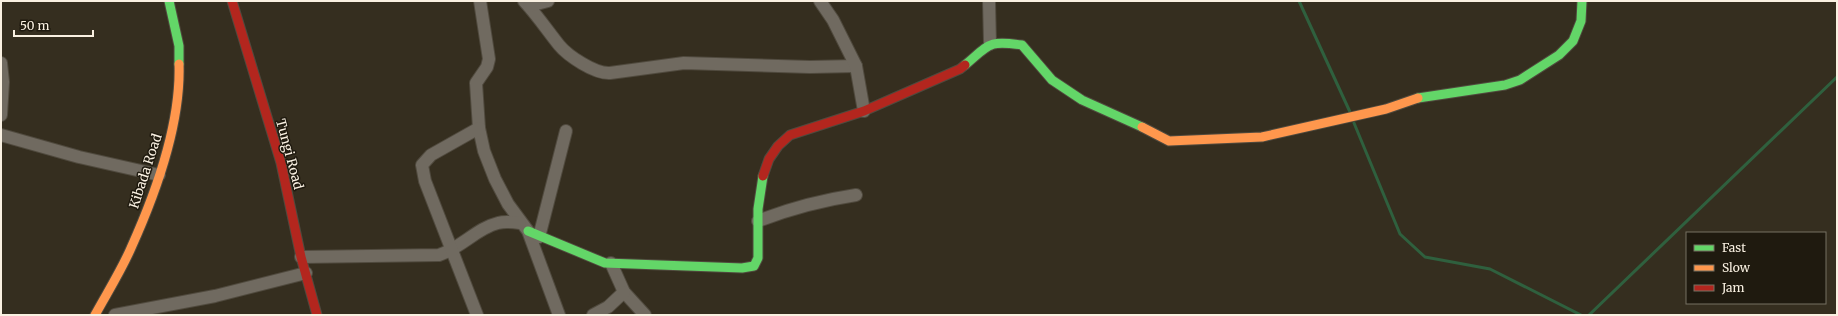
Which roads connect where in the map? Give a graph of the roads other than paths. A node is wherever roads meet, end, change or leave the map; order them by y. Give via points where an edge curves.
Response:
1 (169, 1) edge
2 (232, 1) edge
3 (480, 1) edge
4 (548, 1) edge
5 (820, 1) edge
6 (989, 1) edge
7 (1582, 1) edge
8 (526, 4) edge
9 (990, 44) junction
10 (1, 63) edge
11 (856, 66) junction
12 (864, 111) junction
13 (1, 115) edge
14 (479, 128) junction
15 (566, 131) dead end
16 (1, 135) edge
17 (159, 175) junction
18 (856, 195) dead end
19 (758, 221) junction
20 (529, 230) junction
21 (451, 251) junction
22 (301, 258) junction
23 (611, 264) junction
24 (306, 273) junction
25 (624, 292) junction
26 (95, 315) edge
27 (115, 315) edge
28 (318, 315) edge
29 (477, 315) edge
30 (559, 315) edge
31 (593, 315) edge
32 (645, 315) edge

1 - 17 street, Kibada Road via 179,46 180,84 174,120
2 - 22 street, Tungi Road via 281,163
3 - 14 street via 488,63 476,83
4 - 8 street
5 - 11 street via 833,20
6 - 9 street
7 - 9 street via 1581,21 1573,41 1559,55 1520,80 1505,85 1417,98 1386,109 1262,137 1169,141 1082,100 1059,86 1022,45 1001,42
8 - 11 street via 563,49 598,72 610,73 684,63
9 - 12 street via 960,68
10 - 13 street
11 - 12 street
12 - 19 street via 790,135 782,140 764,168 758,199
14 - 20 street via 495,179
14 - 21 street via 431,155 422,165 425,181
15 - 20 street
16 - 17 street via 79,157
17 - 26 street, Kibada Road via 131,249
18 - 19 street via 787,211
19 - 23 street via 758,258 754,266 742,268
20 - 21 street via 499,222
20 - 23 street via 598,261
20 - 30 street
21 - 22 street via 432,255
21 - 29 street
22 - 24 street, Tungi Road
23 - 25 street
24 - 27 street via 215,296
24 - 28 street, Tungi Road
25 - 31 street via 608,307
25 - 32 street

